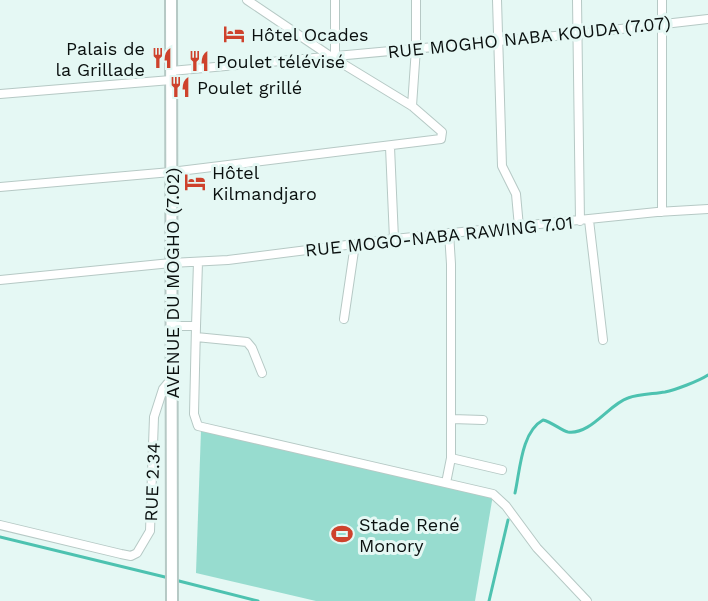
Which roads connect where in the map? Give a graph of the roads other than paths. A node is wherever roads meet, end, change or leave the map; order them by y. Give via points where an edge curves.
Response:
1 (171, 0) edge
2 (247, 0) edge
3 (334, 0) edge
4 (416, 0) edge
5 (497, 0) edge
6 (577, 0) edge
7 (662, 0) edge
8 (255, 3) edge
9 (708, 19) edge
10 (662, 24) junction
11 (577, 34) junction
12 (497, 42) junction
13 (416, 48) junction
14 (332, 56) junction
15 (171, 76) junction
16 (0, 94) edge
17 (412, 106) junction
18 (390, 147) junction
19 (171, 172) junction
20 (0, 187) edge
21 (708, 209) edge
22 (662, 212) junction
23 (584, 220) junction
24 (519, 227) junction
25 (449, 233) junction
26 (394, 239) junction
27 (355, 244) junction
28 (198, 262) junction
29 (171, 263) junction
30 (0, 280) edge
31 (344, 319) dead end
32 (172, 326) junction
33 (196, 326) junction
34 (196, 338) junction
35 (603, 340) dead end
36 (262, 373) dead end
37 (172, 378) junction
38 (452, 419) junction
39 (483, 420) dead end
40 (452, 458) junction
41 (502, 470) dead end
42 (446, 483) junction
43 (0, 525) edge
44 (172, 599) edge
45 (587, 601) edge

1 - 15 main road, AVENUE DU MOGHO (7.02)
2 - 8 street
3 - 14 street
4 - 13 street
5 - 12 street
6 - 11 street
7 - 10 street
8 - 14 street
9 - 10 street, RUE MOGHO NABA KOUDA (7.07)
10 - 11 street, RUE MOGHO NABA KOUDA (7.07)
10 - 22 street
11 - 12 street, RUE MOGHO NABA KOUDA (7.07)
11 - 23 street
12 - 13 street, RUE MOGHO NABA KOUDA (7.07)
12 - 24 street via 502,166 516,194
13 - 14 street, RUE MOGHO NABA KOUDA (7.07)
13 - 17 street
14 - 15 street, RUE MOGHO NABA KOUDA (7.07)
14 - 17 street
15 - 16 street, RUE MOGHO NABA KOUDA (7.07)
15 - 19 main road, AVENUE DU MOGHO (7.02)
17 - 18 street via 443,136 436,141
18 - 19 street
18 - 26 street
19 - 20 street
19 - 29 main road, AVENUE DU MOGHO (7.02)
21 - 22 street, RUE MOGO-NABA RAWING 7.01
22 - 23 street, RUE MOGO-NABA RAWING 7.01
23 - 24 street, RUE MOGO-NABA RAWING 7.01
23 - 35 street
24 - 25 street, RUE MOGO-NABA RAWING 7.01
25 - 26 street, RUE MOGO-NABA RAWING 7.01
25 - 38 street
26 - 27 street, RUE MOGO-NABA RAWING 7.01
27 - 28 street, RUE MOGO-NABA RAWING 7.01
27 - 31 street
28 - 29 street, RUE MOGO-NABA RAWING 7.01
28 - 33 street
29 - 30 street, RUE MOGO-NABA RAWING 7.01
29 - 32 main road, AVENUE DU MOGHO (7.02)
32 - 33 street
32 - 37 main road, AVENUE DU MOGHO (7.02)
33 - 34 street
34 - 36 street via 246,342
34 - 42 street via 194,414 198,426
37 - 43 street, RUE 2.34 via 163,389 154,417 150,531 137,554 121,554
37 - 44 main road, AVENUE DU MOGHO (7.02)
38 - 39 street
38 - 40 street
40 - 41 street
40 - 42 street
42 - 45 street via 493,494 537,549

